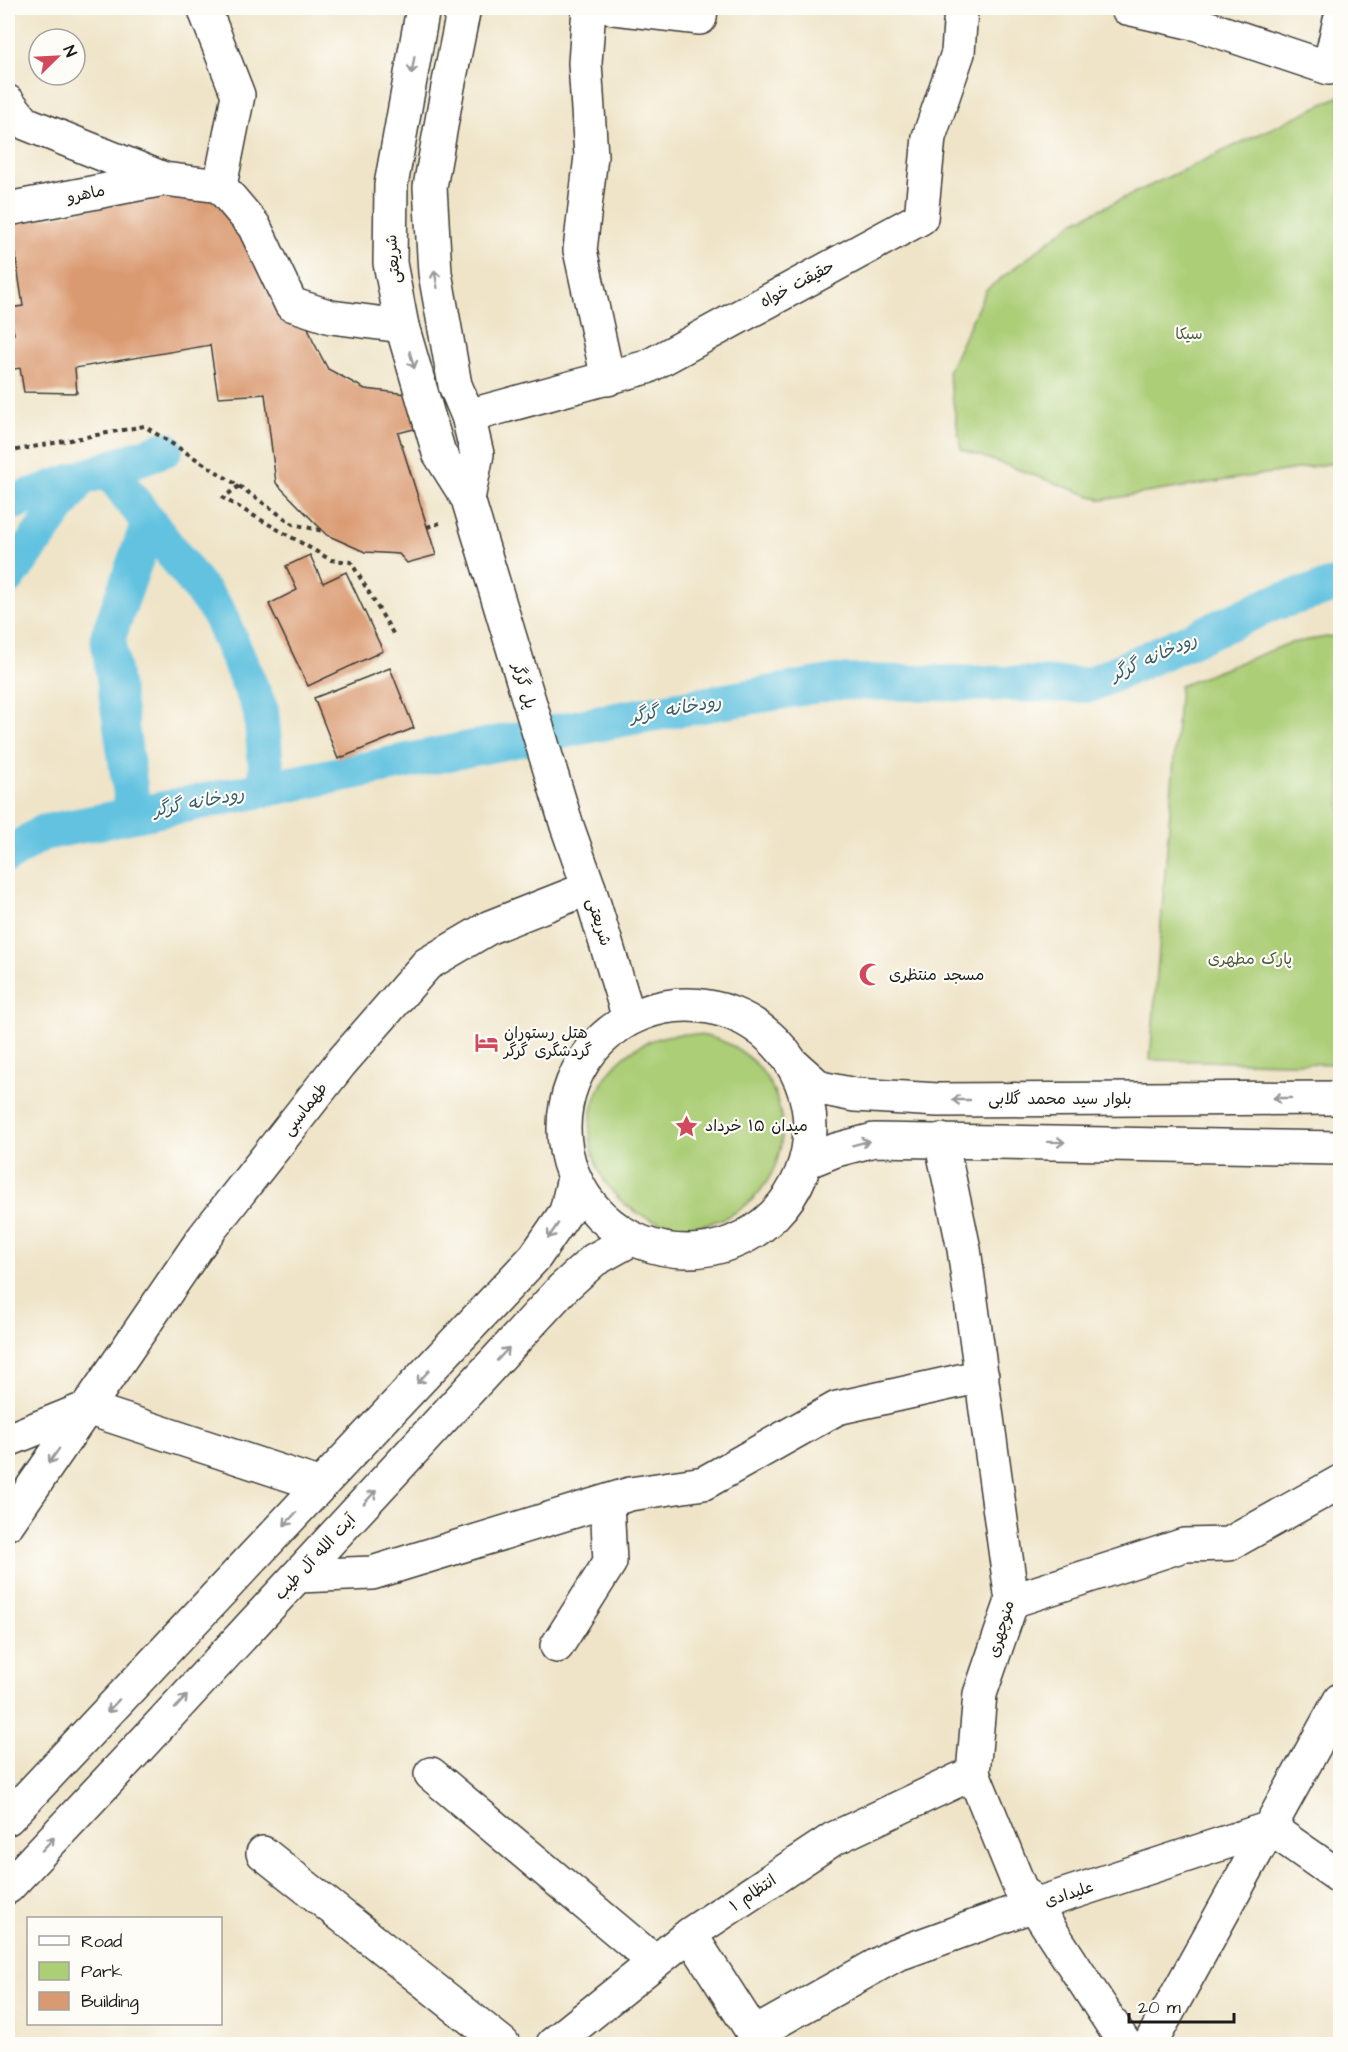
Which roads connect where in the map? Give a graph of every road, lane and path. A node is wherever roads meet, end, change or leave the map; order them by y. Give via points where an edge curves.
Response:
1 (423, 8) edge
2 (465, 8) edge
3 (589, 8) edge
4 (614, 8) edge
5 (700, 8) edge
6 (961, 8) edge
7 (1127, 8) edge
8 (206, 13) dead end
9 (1341, 20) edge
10 (8, 102) edge
11 (164, 179) junction
12 (220, 186) junction
13 (8, 208) edge
14 (402, 326) junction
15 (608, 379) junction
16 (468, 416) junction
17 (8, 455) edge
18 (239, 486) junction
19 (468, 500) junction
20 (323, 531) dead end
21 (481, 546) joint
22 (394, 635) dead end
23 (567, 826) joint
24 (589, 888) junction
25 (629, 1018) junction
26 (792, 1062) junction
27 (1341, 1098) edge
28 (941, 1140) junction
29 (1341, 1148) edge
30 (806, 1162) junction
31 (574, 1178) junction
32 (632, 1239) junction
33 (981, 1376) junction
34 (87, 1408) junction
35 (8, 1440) edge
36 (1341, 1482) edge
37 (321, 1485) junction
38 (607, 1502) junction
39 (8, 1523) edge
40 (298, 1576) junction
41 (1012, 1601) junction
42 (557, 1646) dead end
43 (1341, 1700) edge
44 (973, 1773) junction
45 (431, 1774) dead end
46 (8, 1818) edge
47 (1270, 1828) junction
48 (263, 1853) dead end
49 (1341, 1877) edge
50 (8, 1887) edge
51 (1034, 1905) junction
52 (690, 1934) junction
53 (655, 1962) junction
54 (753, 2039) edge
55 (503, 2044) edge
56 (553, 2044) edge
57 (1125, 2044) edge
58 (1150, 2044) edge

1 -> 14 main road, شریعتی via 391,185 390,263
16 -> 2 main road, شریعتی via 455,385 435,273 430,187
3 - 15 main road via 585,63 591,156 580,250
4 - 5 main road via 700,18
6 - 15 main road, حقیقت خواه via 958,53 929,137 921,218 647,367
7 - 9 main road via 1197,24 1329,68
8 - 12 main road via 238,95
10 - 11 main road via 25,123
11 - 12 main road
11 - 13 main road, ماهرو
12 - 14 main road via 254,226 291,304 331,317
14 -> 19 main road, شریعتی via 439,453
15 - 16 main road, حقیقت خواه
16 - 19 main road, شریعتی via 477,454
17 - 18 path via 17,450 144,426
18 - 20 path via 293,524
18 - 22 path via 223,498 331,560 351,562
19 - 21 main road, شریعتی
21 - 23 main road, پل گرگر
23 - 24 main road, شریعتی
24 - 25 main road, شریعتی
24 - 34 main road, طهماسبی via 490,927 427,964 340,1064 204,1237
25 - 26 main road via 663,1006 701,1005 736,1014 768,1034
25 - 31 main road via 599,1040 578,1070 566,1105 565,1142
27 -> 26 main road, بلوار سید محمد گلابی via 938,1100 855,1095 820,1088
26 - 30 main road via 806,1094 811,1128
28 -> 29 main road
30 -> 28 main road via 874,1140
28 - 33 main road, منوچهری via 964,1249
30 - 32 main road via 792,1194 771,1220 743,1239 706,1251 668,1250
31 - 32 main road via 598,1213
31 -> 37 main road via 566,1212 535,1257
40 -> 32 main road, آیت الله آل طیب via 563,1288 594,1260
33 - 38 main road via 837,1408 704,1483 630,1494
33 - 41 main road, منوچهری
34 - 35 main road
34 - 37 main road
34 -> 39 main road, طهماسبی
36 - 41 main road via 1229,1544 1184,1545
37 -> 46 main road
38 - 40 main road via 372,1573
38 - 42 main road via 610,1562
50 -> 40 main road, آیت الله آل طیب
41 - 44 main road, منوچهری via 980,1694
43 - 47 main road
44 - 51 main road, منوچهری via 1020,1888
44 - 52 main road, انتظام ۱ via 834,1839
45 - 53 main road
47 - 49 main road
47 - 51 main road, علیدادی
47 - 58 main road
48 - 55 main road
51 - 54 main road, علیدادی via 895,1955
51 - 57 main road, منوچهری
52 - 53 main road, انتظام ۱
52 - 54 main road
53 - 56 main road, انتظام ۱

